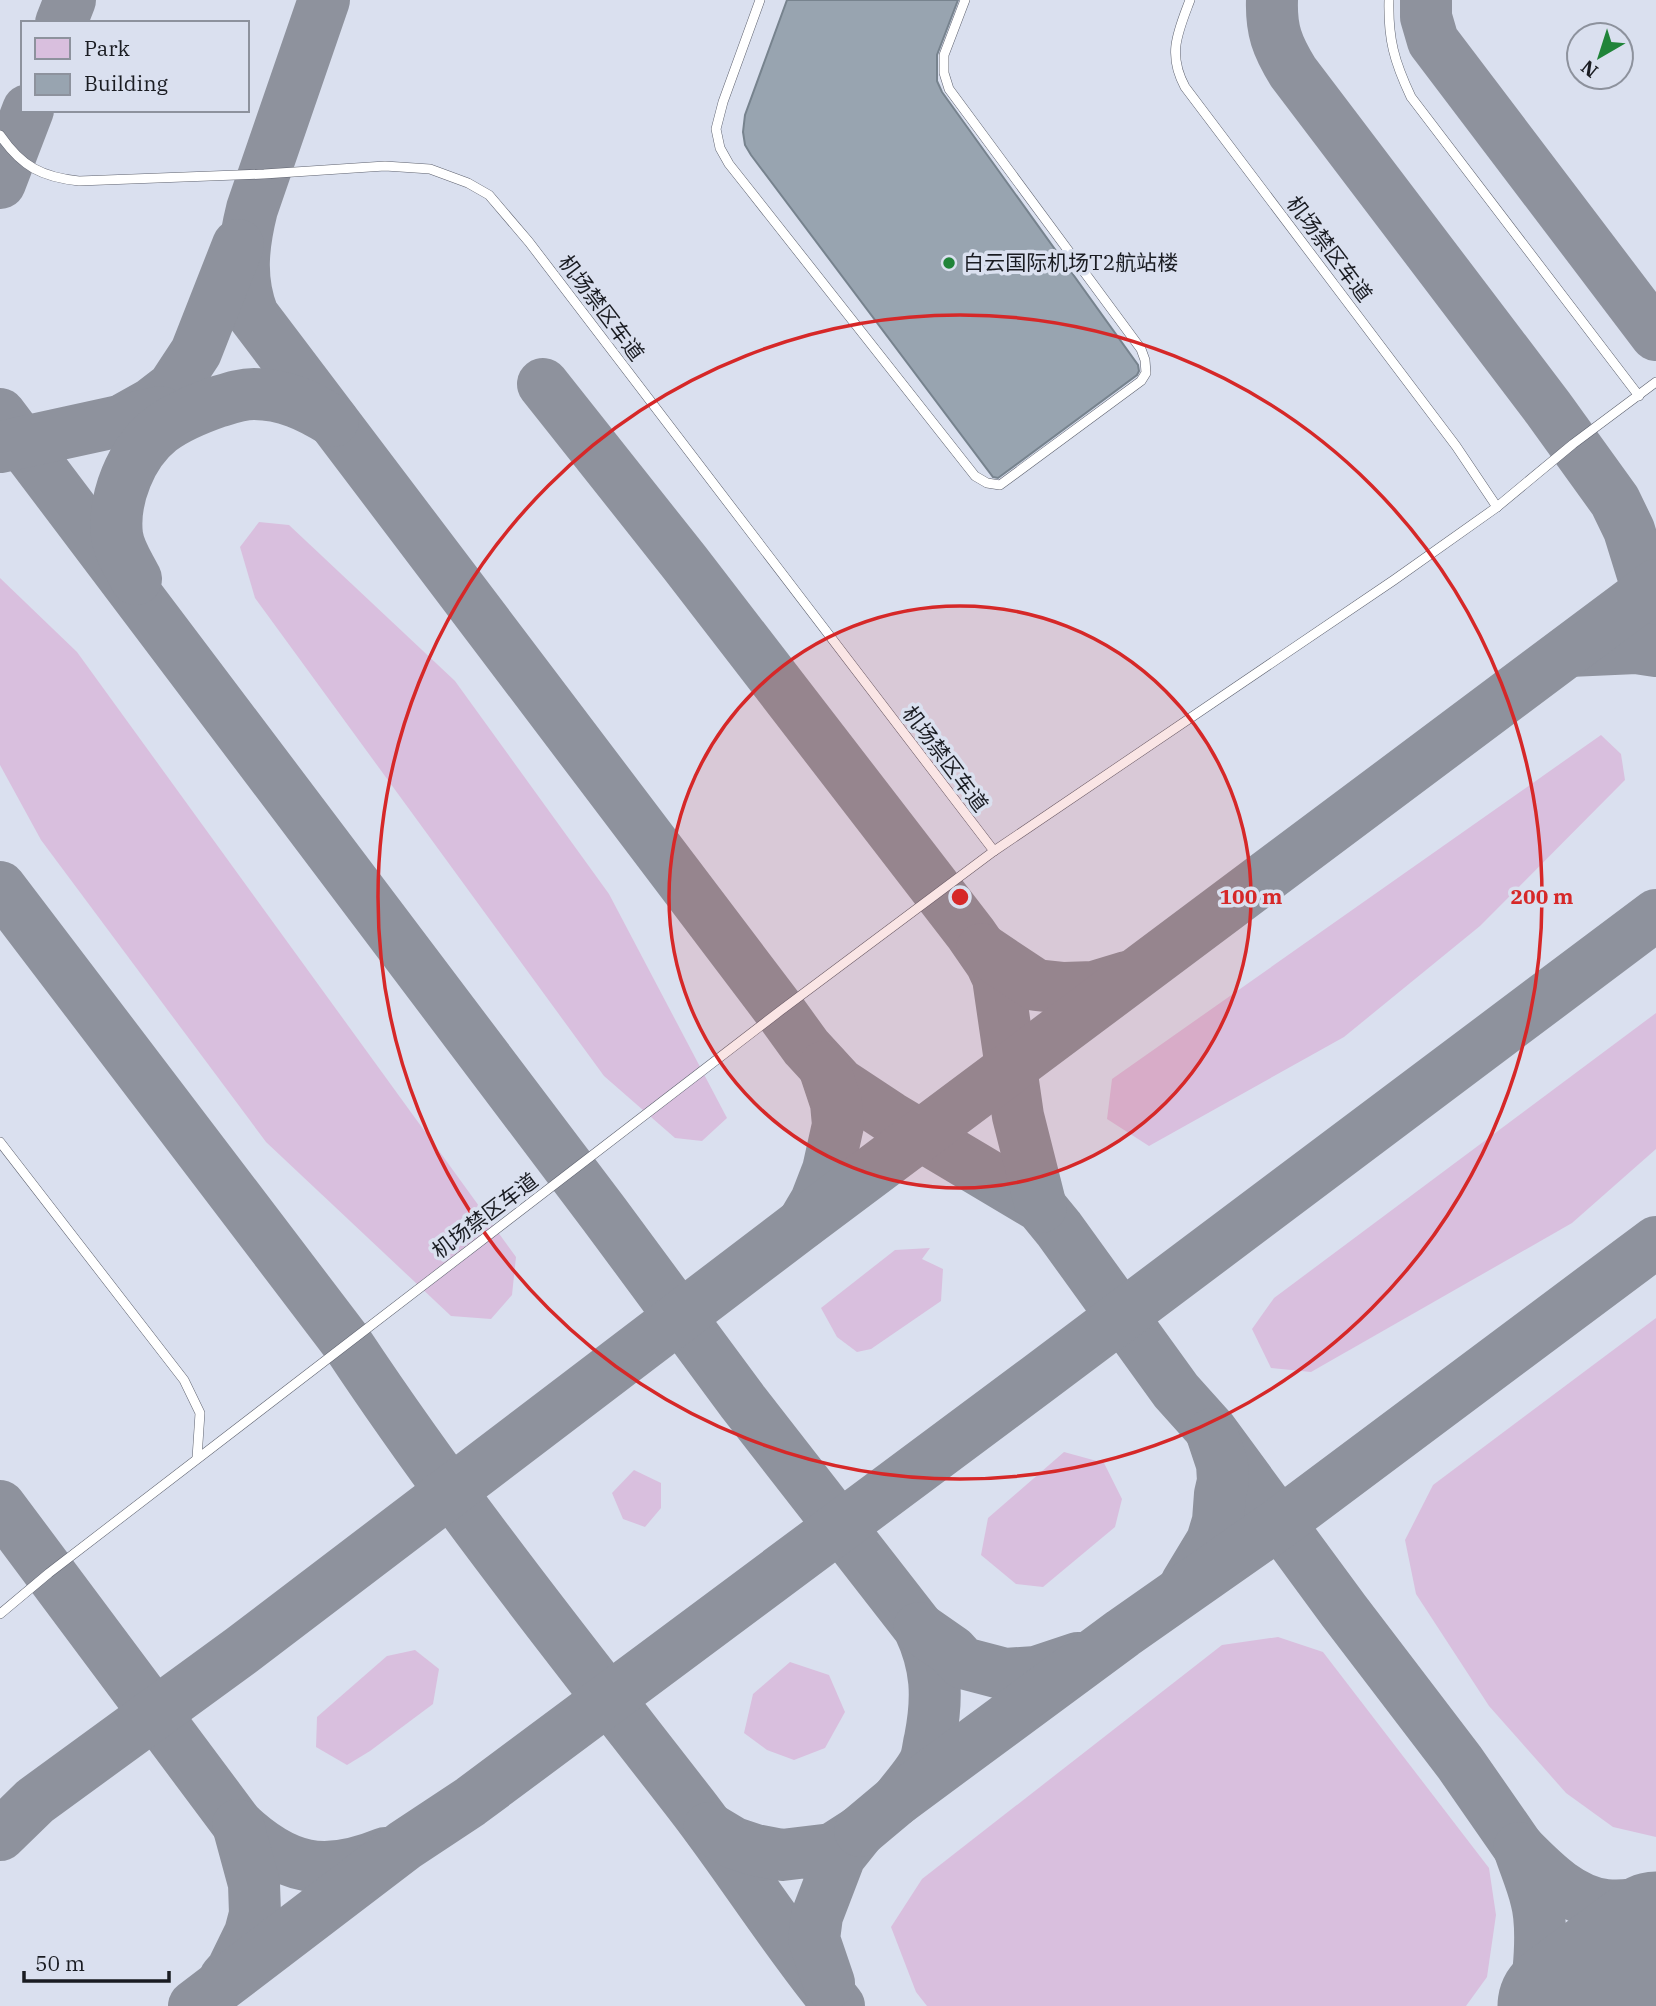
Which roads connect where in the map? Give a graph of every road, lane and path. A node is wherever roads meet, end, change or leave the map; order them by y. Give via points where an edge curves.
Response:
1 (760, 0) edge
2 (965, 0) edge
3 (1190, 0) edge
4 (1390, 0) edge
5 (0, 135) edge
6 (1656, 382) edge
7 (1639, 396) junction
8 (1497, 507) junction
9 (994, 851) junction
10 (0, 1142) edge
11 (197, 1458) junction
12 (0, 1614) edge

1 - 2 lane via 723,102 716,130 720,148 975,476 1000,485 1146,373 1141,349 949,89 944,55
3 - 8 lane, 机场禁区车道 via 1175,55 1185,87
4 - 7 lane via 1391,45 1411,97
5 - 9 lane, 机场禁区车道 via 12,152 53,178 79,181 385,166 430,169 489,195
6 - 7 lane, 机场禁区车道
7 - 8 lane, 机场禁区车道
8 - 9 lane, 机场禁区车道
9 - 11 lane, 机场禁区车道
10 - 11 lane via 184,1380 200,1413
11 - 12 lane, 机场禁区车道

